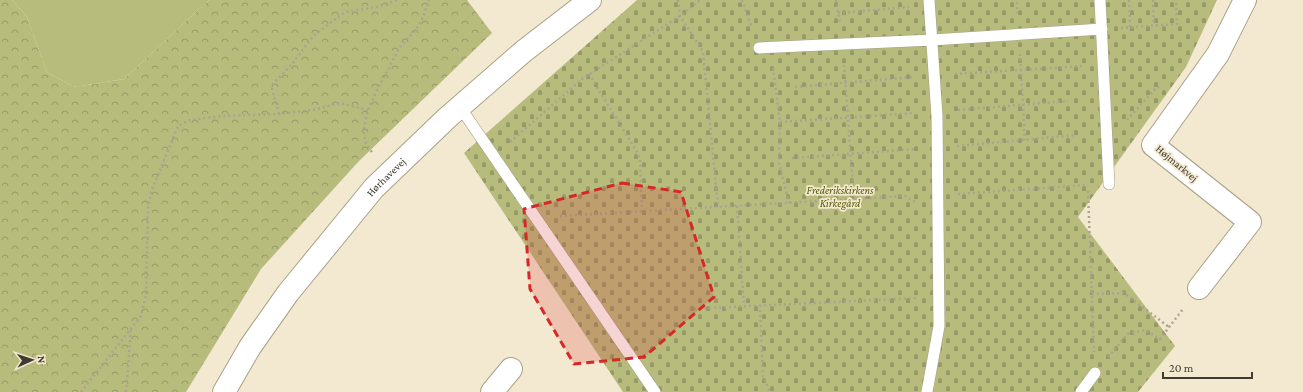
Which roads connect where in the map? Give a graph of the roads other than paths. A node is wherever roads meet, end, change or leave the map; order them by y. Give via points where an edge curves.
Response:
1 (590, 0) edge
2 (929, 0) edge
3 (1100, 0) edge
4 (1245, 0) edge
5 (1102, 29) junction
6 (932, 40) junction
7 (765, 48) road end
8 (460, 107) junction
9 (1109, 184) road end
10 (1199, 288) dead end
11 (511, 370) dead end
12 (1095, 373) road end
13 (224, 392) edge
14 (492, 392) edge
15 (655, 392) edge
16 (927, 392) edge
17 (1082, 392) edge

1 - 8 street, Hørhavevej via 524,51
2 - 6 lane
3 - 5 lane
4 - 10 street, Højmarkvej via 1218,54 1153,145 1250,222
5 - 6 lane
5 - 9 lane
6 - 7 lane
6 - 16 lane via 938,200 938,326
8 - 13 street, Hørhavevej via 374,188 288,293 250,347
8 - 15 lane
11 - 14 street
12 - 17 lane

